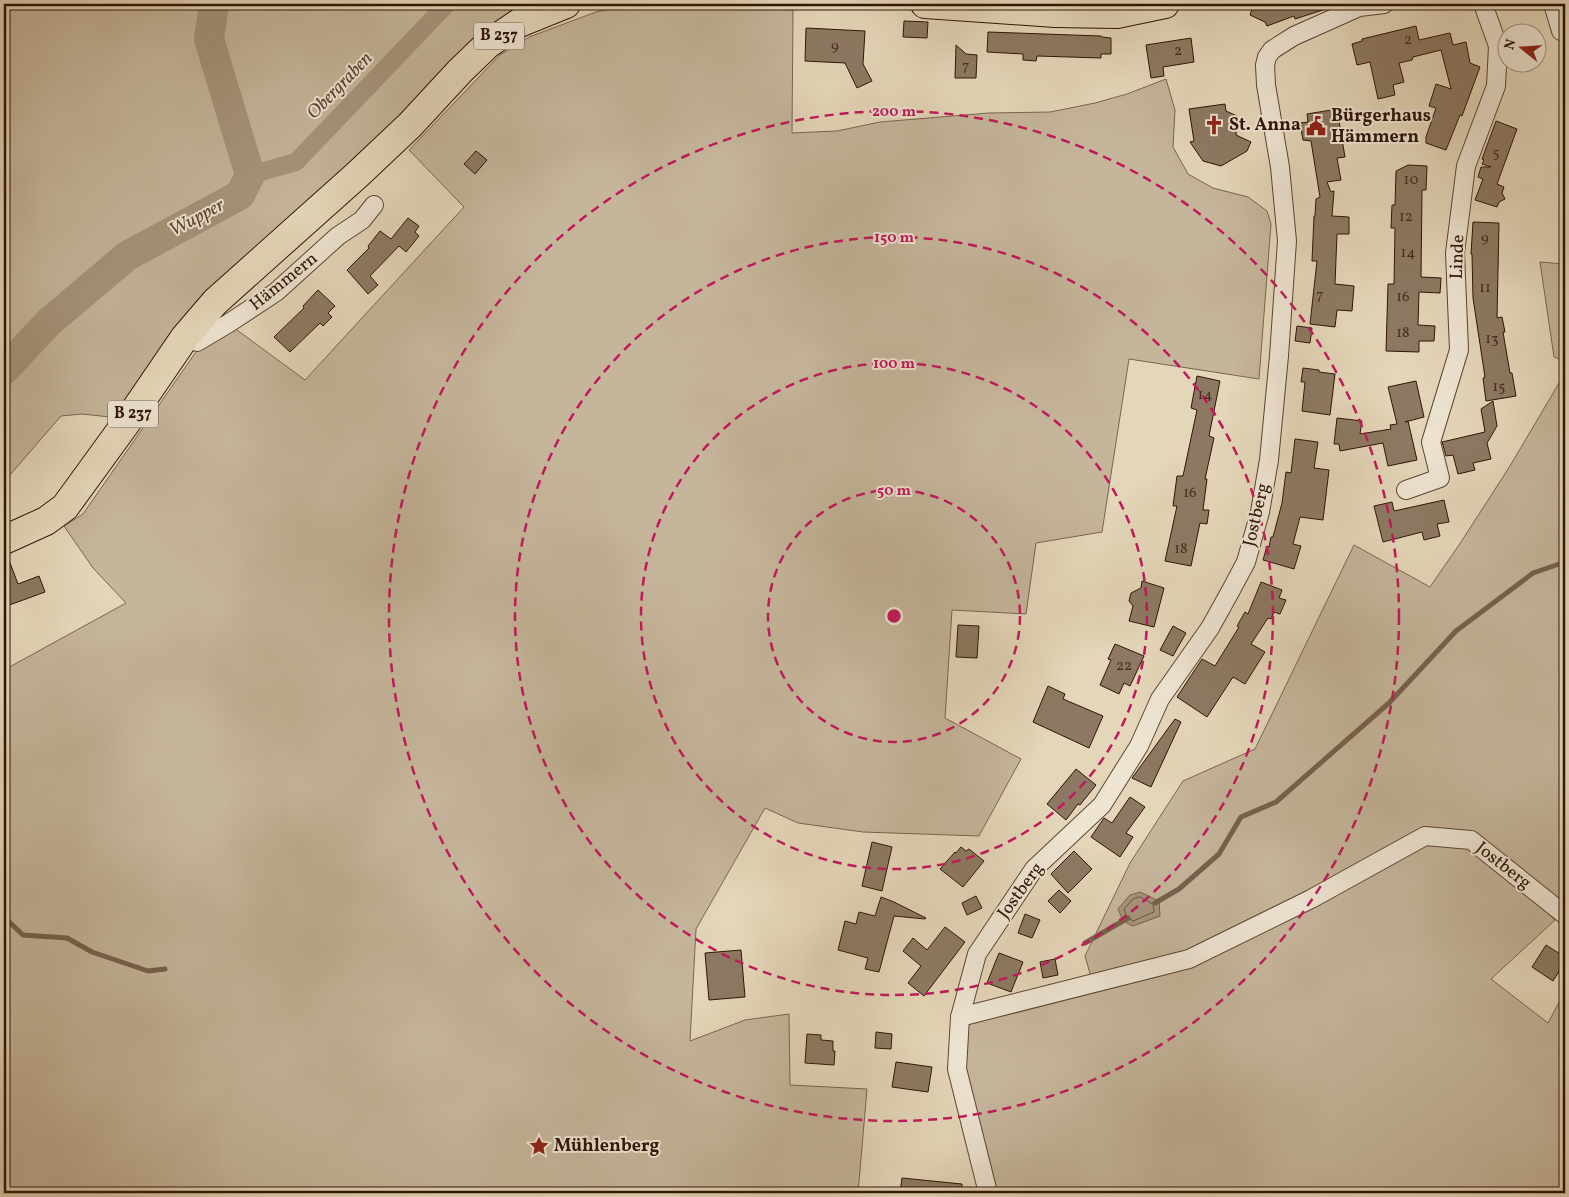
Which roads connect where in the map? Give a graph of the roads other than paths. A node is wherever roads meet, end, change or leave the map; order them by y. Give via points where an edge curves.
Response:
1 (566, 4) edge
2 (925, 4) edge
3 (1166, 4) edge
4 (1384, 4) edge
5 (1483, 4) edge
6 (1553, 4) edge
7 (1561, 31) dead end
8 (374, 205) dead end
9 (185, 337) junction
10 (1406, 490) dead end
11 (4, 540) edge
12 (1565, 916) edge
13 (960, 1017) junction
14 (988, 1193) edge

1 - 9 main road, B 237 via 520,23 488,44 357,176 215,302
2 - 3 main road via 1117,14
4 - 13 street, Jostberg via 1358,7 1294,36 1272,50 1264,65 1280,167 1287,241 1269,460 1260,512 1246,562 1210,628 1160,699 1139,746 1102,805 1034,869 977,954
5 - 10 street, Linde via 1498,46 1496,86 1466,166 1456,252 1459,350 1431,442 1440,478
6 - 7 street
8 - 9 street, Hämmern via 362,220 338,236 276,292 198,342
9 - 11 main road, B 237 via 65,507 46,521
12 - 13 street, Jostberg via 1471,840 1425,836 1311,899 1189,959
13 - 14 street, Jostberg via 957,1069

